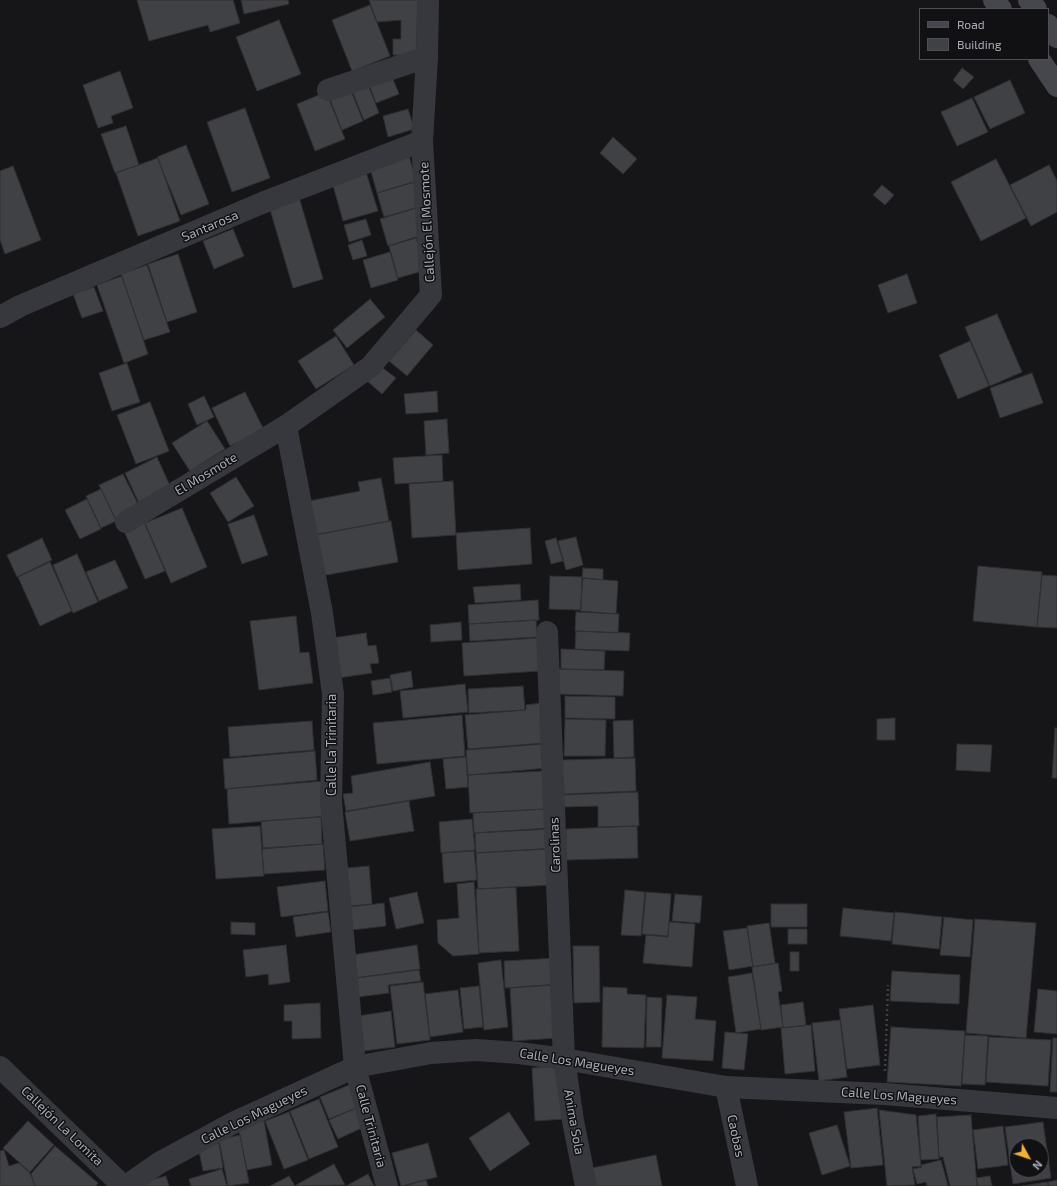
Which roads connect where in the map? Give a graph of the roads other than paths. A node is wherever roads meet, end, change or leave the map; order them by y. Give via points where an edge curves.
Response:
1 (428, 0) edge
2 (994, 0) edge
3 (1029, 0) edge
4 (1000, 8) edge
5 (1035, 8) edge
6 (1049, 26) edge
7 (1057, 37) edge
8 (427, 57) junction
9 (1040, 60) edge
10 (1057, 86) edge
11 (328, 90) dead end
12 (422, 141) junction
13 (0, 317) edge
14 (286, 426) junction
15 (126, 522) dead end
16 (547, 632) dead end
17 (564, 1059) junction
18 (0, 1067) edge
19 (355, 1067) junction
20 (726, 1087) junction
21 (1057, 1108) edge
22 (125, 1186) edge
23 (387, 1186) edge
24 (586, 1186) edge
25 (747, 1186) edge

1 - 8 street, Callejón El Mosmote
2 - 4 main road
3 - 5 main road
6 - 7 main road
8 - 11 street
8 - 12 street, Callejón El Mosmote
9 - 10 main road
12 - 13 street, Santarosa via 262,203 20,306
12 - 14 street, Callejón El Mosmote via 431,295 370,367
14 - 15 street, El Mosmote
14 - 19 street, Calle La Trinitaria via 322,613 333,694 331,802
16 - 17 street, Carolinas
17 - 19 street, Calle Los Magueyes via 476,1050 431,1053
17 - 20 street, Calle Los Magueyes
17 - 24 street, Anima Sola
18 - 22 street, Callejón La Lomita
19 - 22 street, Calle Los Magueyes via 235,1122 159,1163
19 - 23 street, Calle Trinitaria
20 - 21 street, Calle Los Magueyes via 885,1094
20 - 25 street, Caobas

